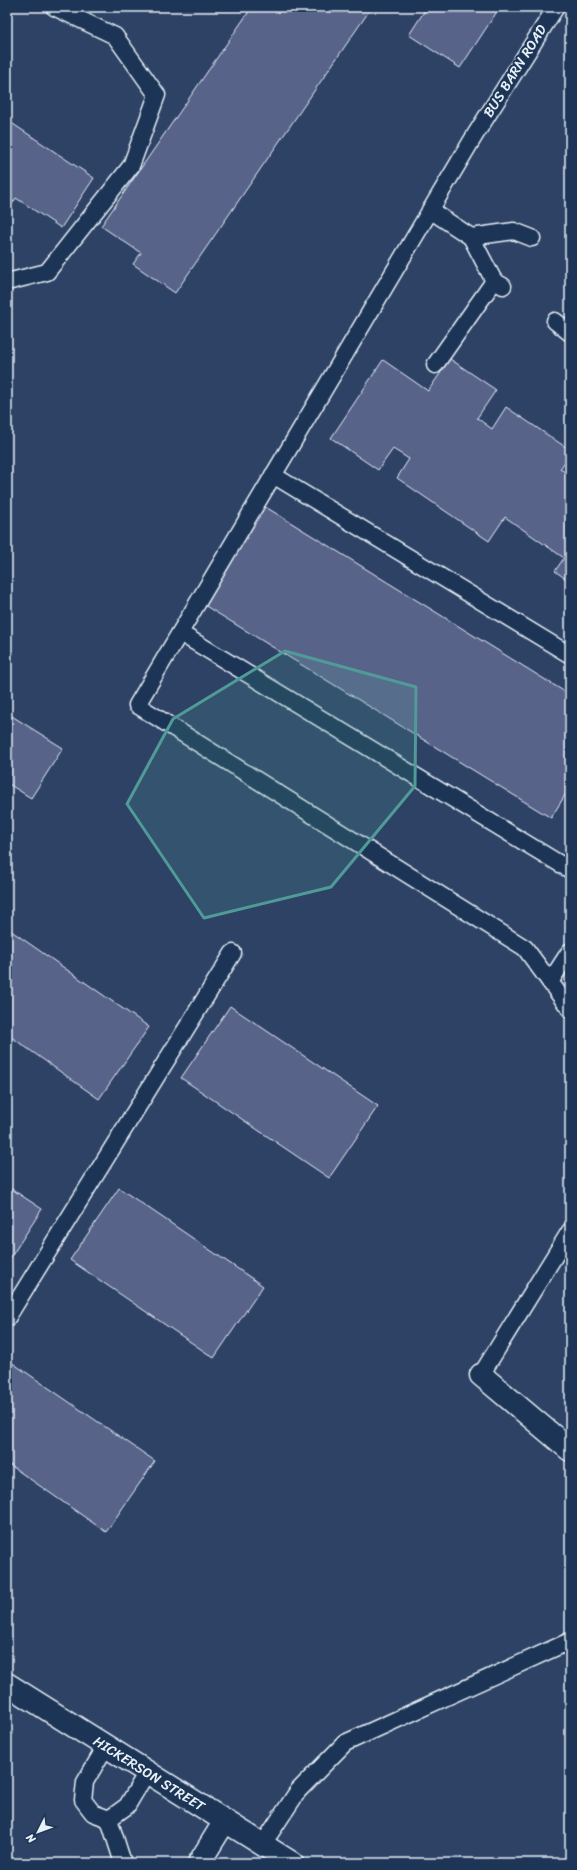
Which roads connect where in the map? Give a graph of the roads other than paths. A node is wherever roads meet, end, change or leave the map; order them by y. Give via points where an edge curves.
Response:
1 (54, 7) edge
2 (556, 7) edge
3 (430, 210) junction
4 (471, 237) junction
5 (532, 238) dead end
6 (7, 282) edge
7 (555, 322) dead end
8 (570, 333) edge
9 (435, 365) dead end
10 (273, 475) junction
11 (180, 633) junction
12 (570, 655) edge
13 (570, 870) edge
14 (570, 951) edge
15 (234, 952) dead end
16 (550, 982) junction
17 (570, 1009) edge
18 (570, 1231) edge
19 (7, 1318) edge
20 (482, 1376) joint
21 (570, 1450) edge
22 (570, 1641) edge
23 (7, 1684) edge
24 (106, 1746) junction
25 (147, 1772) junction
26 (109, 1818) junction
27 (225, 1821) junction
28 (263, 1844) junction
29 (123, 1863) edge
30 (199, 1863) edge
31 (292, 1863) edge

1 - 6 lane via 115,36 157,95 131,166 47,272
2 - 3 lane, BUS BARN ROAD
3 - 4 lane
3 - 10 lane, BUS BARN ROAD
4 - 5 lane via 514,231
4 - 9 lane via 499,283
7 - 8 lane
10 - 11 lane, BUS BARN ROAD
10 - 12 lane
11 - 13 lane
11 - 16 lane, BUS BARN ROAD via 137,705 525,948
14 - 16 lane
15 - 19 lane
16 - 17 lane
18 - 20 lane
20 - 21 street
22 - 28 lane via 344,1743 298,1791
23 - 24 street, HICKERSON STREET
24 - 25 street, HICKERSON STREET
24 - 26 lane via 85,1782 83,1800 93,1813
25 - 26 lane via 127,1806
25 - 27 street, HICKERSON STREET
26 - 29 lane
27 - 28 street, HICKERSON STREET
27 - 30 street
28 - 31 street, HICKERSON STREET

